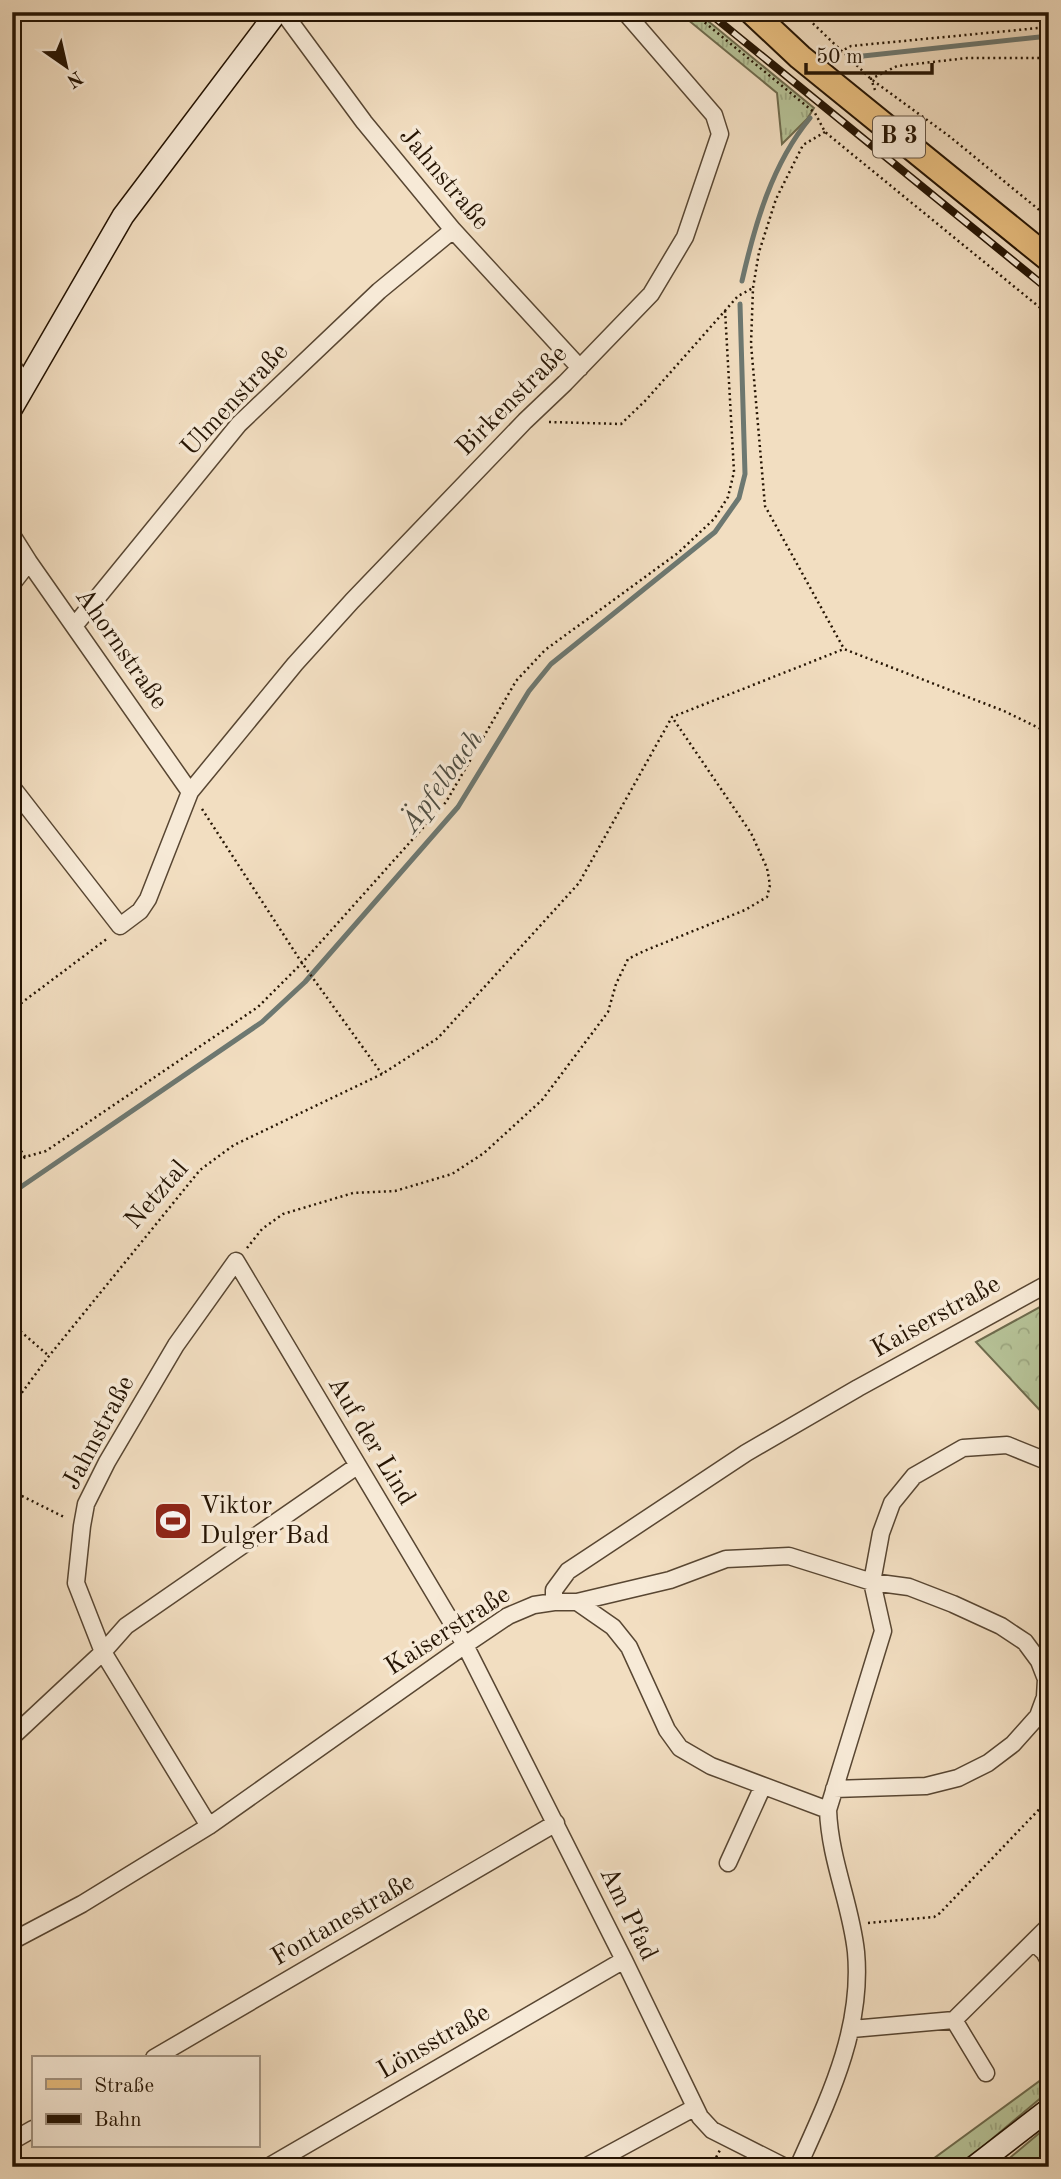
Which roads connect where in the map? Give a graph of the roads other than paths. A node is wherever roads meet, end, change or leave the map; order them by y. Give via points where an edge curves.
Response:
1 (277, 12) edge
2 (283, 12) edge
3 (625, 12) edge
4 (752, 12) edge
5 (453, 230) junction
6 (1049, 259) edge
7 (12, 365) edge
8 (580, 368) junction
9 (26, 386) junction
10 (12, 408) edge
11 (12, 535) edge
12 (29, 562) junction
13 (12, 584) edge
14 (75, 625) junction
15 (12, 787) edge
16 (190, 792) junction
17 (236, 1261) joint
18 (1049, 1283) edge
19 (1049, 1462) edge
20 (357, 1466) junction
21 (872, 1583) junction
22 (554, 1602) junction
23 (577, 1602) junction
24 (465, 1645) junction
25 (103, 1652) junction
26 (1047, 1679) edge
27 (12, 1737) edge
28 (763, 1786) junction
29 (834, 1789) junction
30 (828, 1810) junction
31 (556, 1823) junction
32 (209, 1826) junction
33 (728, 1863) dead end
34 (1049, 1926) edge
35 (12, 1941) edge
36 (1034, 1943) junction
37 (624, 1960) junction
38 (1049, 1961) edge
39 (954, 2020) junction
40 (852, 2029) junction
41 (157, 2056) edge
42 (986, 2073) dead end
43 (694, 2108) junction
44 (1049, 2109) edge
45 (32, 2130) edge
46 (12, 2141) edge
47 (755, 2150) junction
48 (268, 2167) edge
49 (585, 2167) edge
50 (746, 2167) edge
51 (785, 2167) edge
52 (798, 2167) edge
53 (974, 2167) edge

1 - 9 street via 123,216
2 - 5 street, Jahnstraße via 364,122
3 - 8 street, Birkenstraße via 714,115 720,134 685,237 651,294
4 - 6 main road, B 3 via 800,57
5 - 8 street, Jahnstraße
5 - 14 street, Ulmenstraße via 379,291 239,424
7 - 9 street
8 - 16 street, Birkenstraße via 303,655
9 - 10 street
11 - 12 street, Ahornstraße
12 - 13 street
12 - 14 street, Ahornstraße
14 - 16 street, Ahornstraße
15 - 16 street, Birkenstraße via 120,926 148,899
17 - 20 street, Auf der Lind
17 - 25 street, Jahnstraße via 176,1345 86,1504 76,1583
18 - 22 street, Kaiserstraße via 746,1453 568,1571 554,1590
19 - 21 street via 1007,1445 962,1448 914,1476 888,1513
20 - 24 street, Auf der Lind
20 - 25 street via 126,1626
21 - 23 street via 789,1556 726,1559 670,1580
21 - 26 street via 909,1587 1001,1626 1025,1642
21 - 29 street via 883,1631
22 - 23 street
22 - 24 street, Kaiserstraße via 508,1616
23 - 28 street via 612,1627 629,1647 680,1748
24 - 31 street, Am Pfad
24 - 32 street, Kaiserstraße
25 - 27 street
25 - 32 street, Jahnstraße
26 - 29 street via 1041,1706 1028,1730 1002,1754 973,1771 926,1786
28 - 30 street
28 - 33 street
29 - 30 street
30 - 40 street via 834,1863 856,1951
31 - 37 street, Am Pfad
31 - 41 street, Fontanestraße
32 - 35 street, Kaiserstraße
34 - 36 street
36 - 38 street
36 - 39 street
37 - 43 street, Am Pfad
37 - 48 street, Lönsstraße
39 - 40 street
39 - 42 street
40 - 52 street via 833,2089
43 - 47 street, Am Pfad via 712,2130
43 - 49 street
44 - 53 street
45 - 46 street
47 - 50 lane
47 - 51 street, Am Pfad

